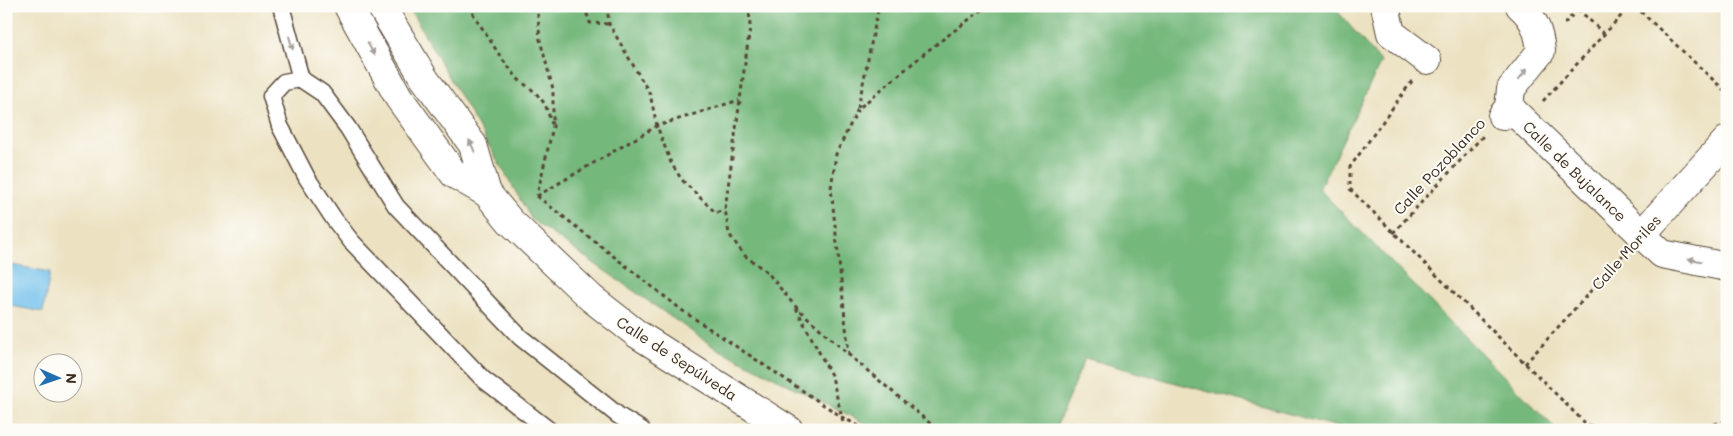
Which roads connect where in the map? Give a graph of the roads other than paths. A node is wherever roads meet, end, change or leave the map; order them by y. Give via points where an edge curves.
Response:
1 (281, 6) edge
2 (348, 6) edge
3 (380, 6) edge
4 (1385, 6) edge
5 (1520, 6) edge
6 (1427, 60) road end
7 (301, 80) junction
8 (1727, 140) edge
9 (487, 193) junction
10 (1641, 235) junction
11 (1727, 266) edge
12 (549, 430) edge
13 (642, 430) edge
14 (790, 430) edge

1 -> 7 lane
2 -> 9 street, Calle de Sepúlveda via 399,98 454,174
9 -> 3 street, Calle de Sepúlveda via 473,145 424,78
4 - 6 street via 1391,33
10 -> 5 street, Calle de Bujalance via 1511,115 1511,89 1542,51 1539,32 1529,14
7 - 12 lane via 284,82 271,96 280,126 334,220 483,379
7 - 13 lane via 322,93 348,128 396,206 520,337 619,416
8 - 10 street, Calle Moriles
9 - 14 street, Calle de Sepúlveda via 510,221 591,298 637,334
11 -> 10 street, Calle de Bujalance via 1662,254

